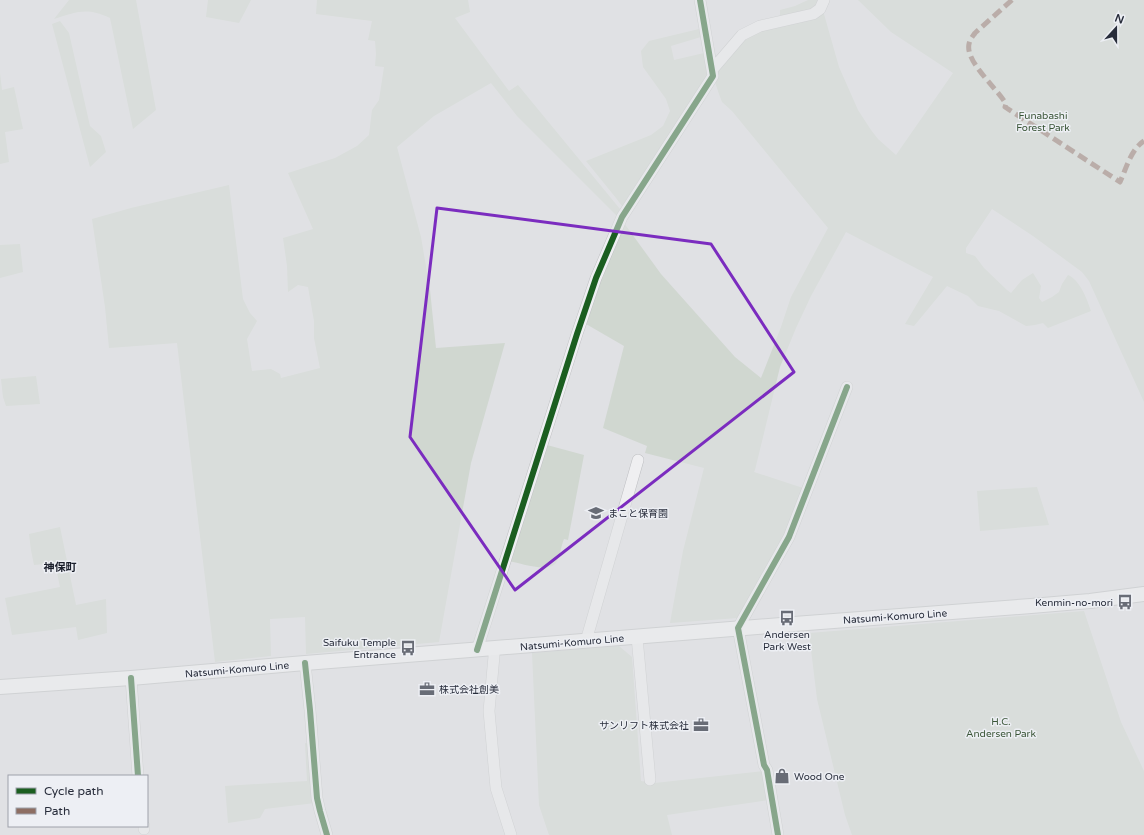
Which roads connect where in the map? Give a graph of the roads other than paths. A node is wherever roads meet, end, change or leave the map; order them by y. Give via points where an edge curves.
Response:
1 (700, 0) edge
2 (824, 0) edge
3 (712, 70) junction
4 (847, 387) dead end
5 (638, 460) dead end
6 (1144, 594) edge
7 (738, 628) junction
8 (637, 636) junction
9 (586, 641) junction
10 (494, 648) junction
11 (477, 650) junction
12 (305, 663) junction
13 (131, 678) junction
14 (0, 687) edge
15 (138, 775) edge
16 (650, 780) dead end
17 (327, 835) edge
18 (511, 835) edge
19 (778, 835) edge

1 - 3 street
2 - 3 street via 820,9 813,14 760,26 742,35
3 - 11 street via 713,76 622,217 596,278
4 - 7 street via 789,538
5 - 9 street
6 - 7 main road, Natsumi-Komuro Line via 1031,606
7 - 8 main road, Natsumi-Komuro Line
7 - 19 street
8 - 9 main road, Natsumi-Komuro Line
8 - 16 street
9 - 10 main road, Natsumi-Komuro Line
10 - 11 main road, Natsumi-Komuro Line
10 - 18 street via 490,711 496,788
11 - 12 main road, Natsumi-Komuro Line
12 - 13 main road, Natsumi-Komuro Line
12 - 17 street via 317,798
13 - 14 main road, Natsumi-Komuro Line
13 - 15 street

